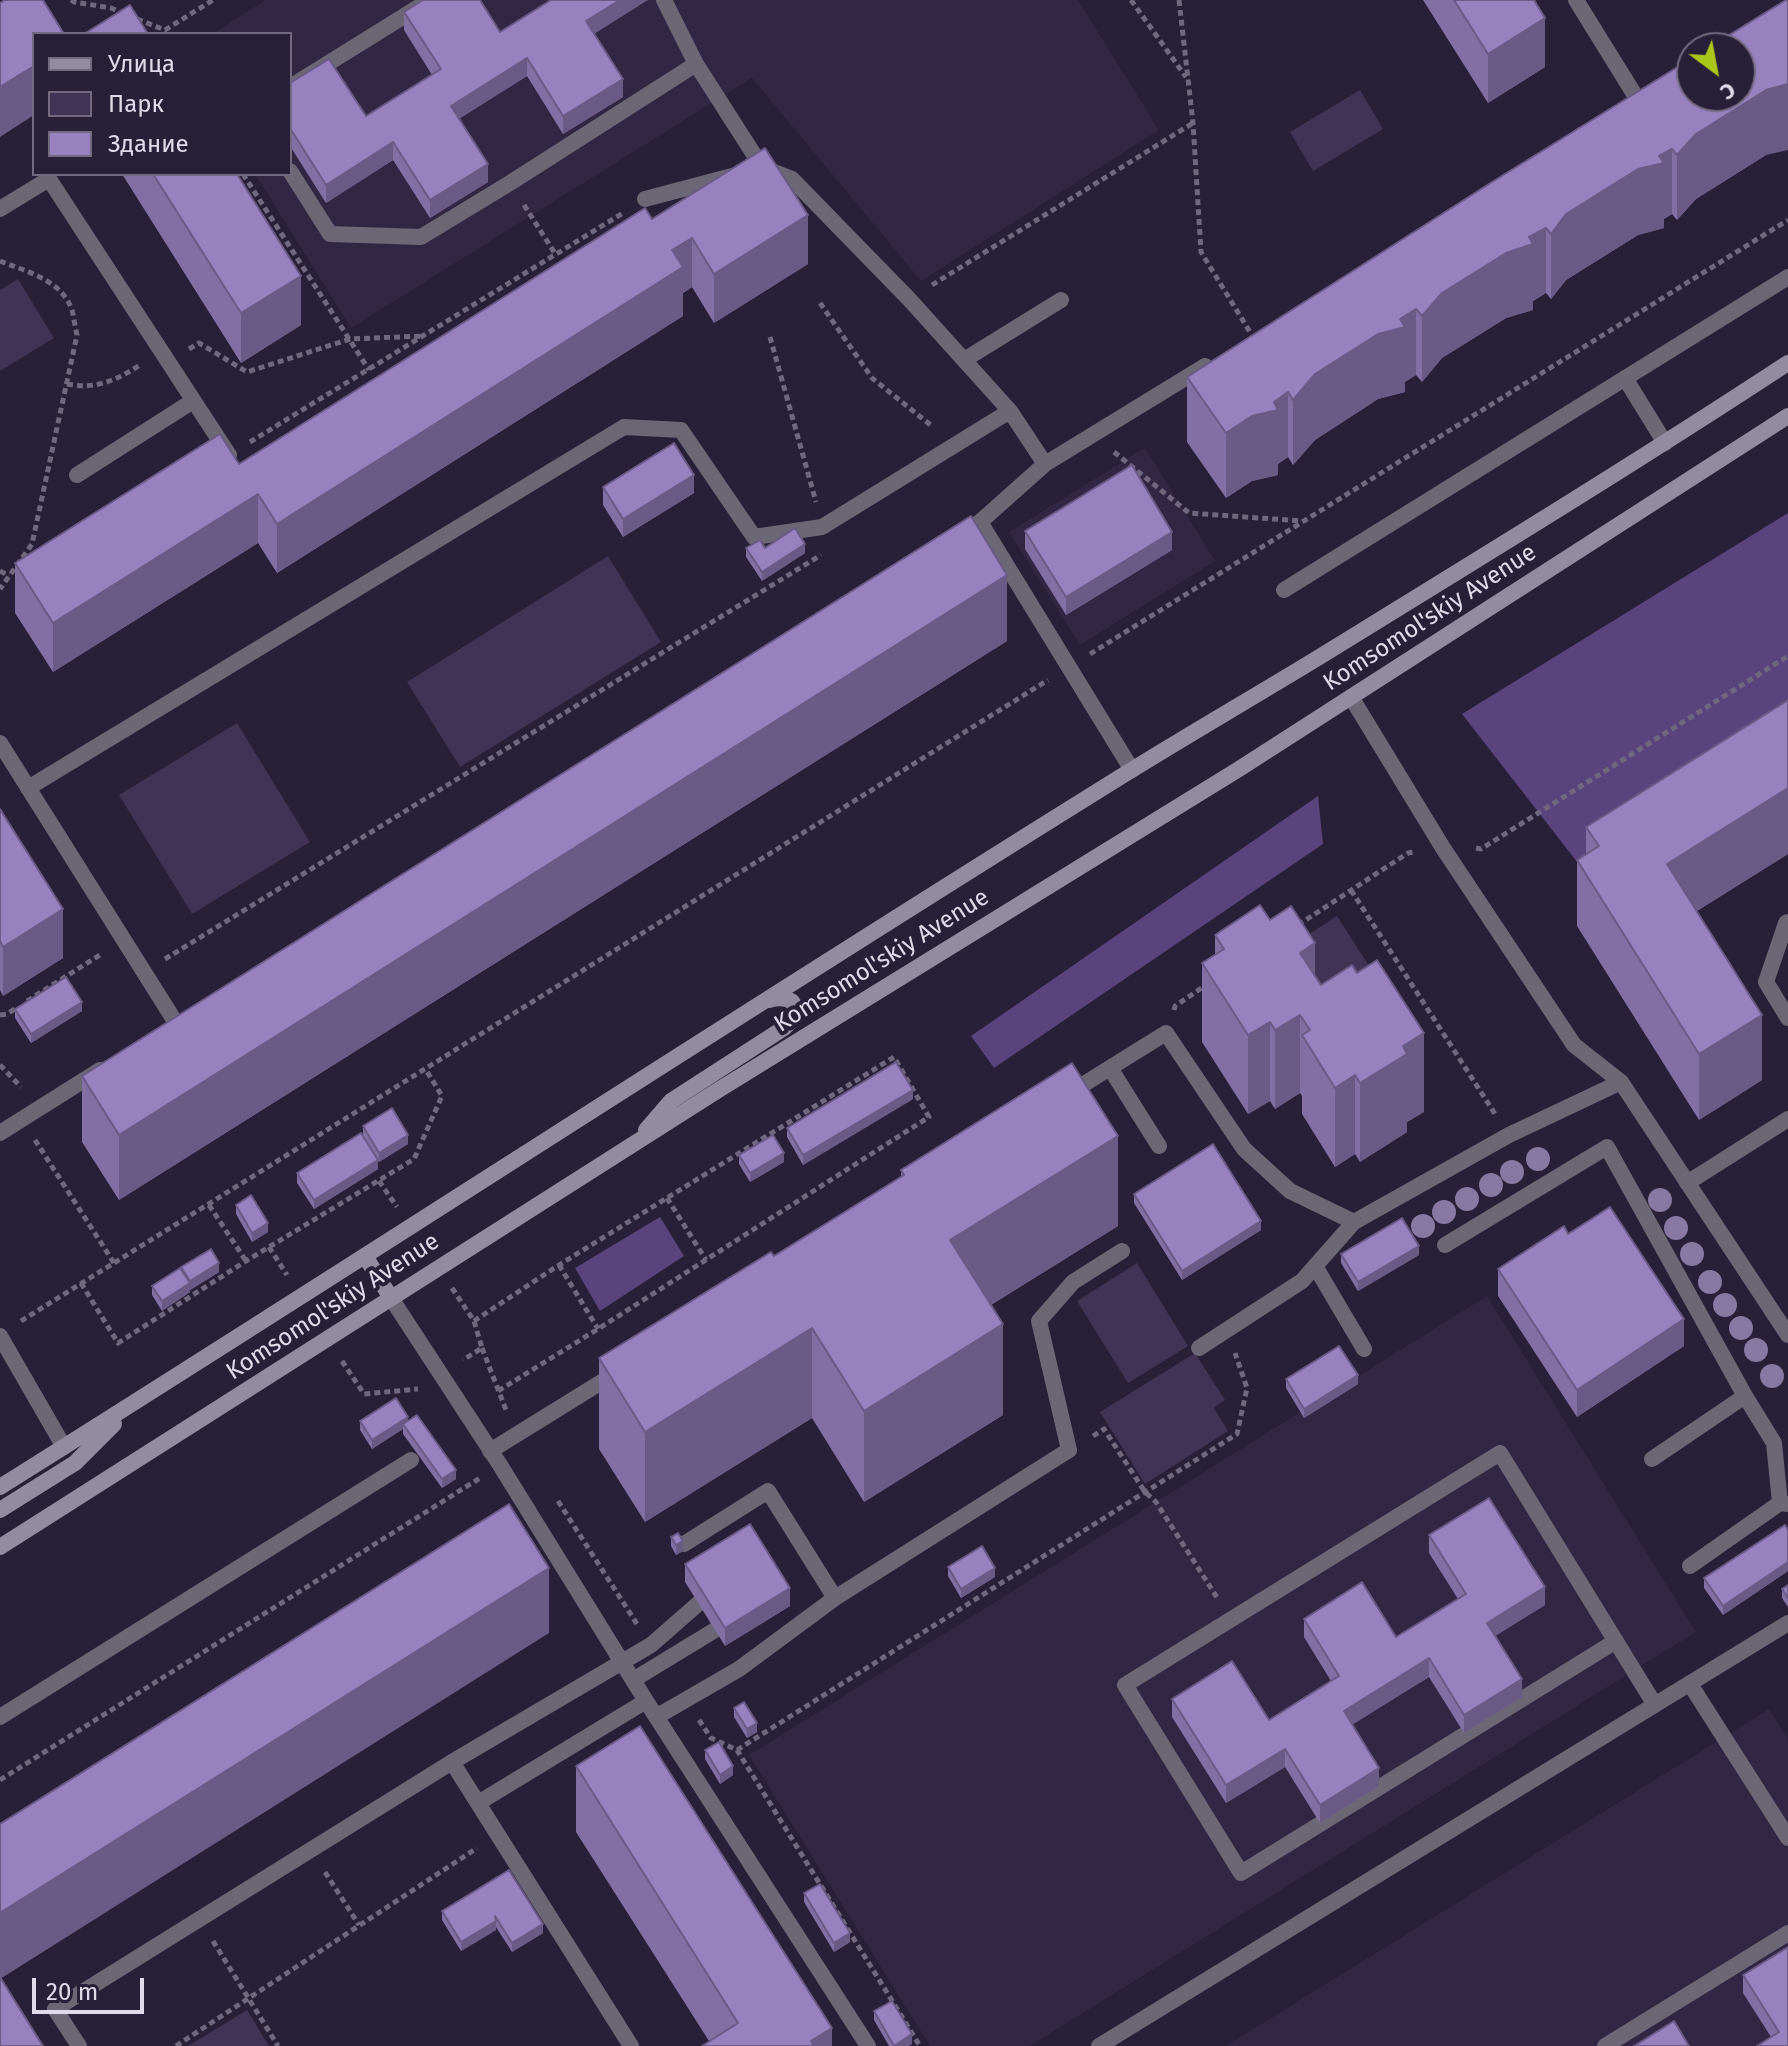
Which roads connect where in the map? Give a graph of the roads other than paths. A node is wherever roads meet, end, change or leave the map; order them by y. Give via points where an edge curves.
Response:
1 (430, 0) edge
2 (664, 0) edge
3 (1576, 0) edge
4 (696, 64) junction
5 (292, 86) edge
6 (1636, 98) edge
7 (762, 167) junction
8 (292, 174) edge
9 (645, 199) road end
10 (0, 209) edge
11 (1788, 277) edge
12 (1061, 300) dead end
13 (964, 360) junction
14 (1213, 361) edge
15 (1788, 363) edge
16 (1625, 378) junction
17 (193, 401) junction
18 (1010, 411) junction
19 (1788, 416) edge
20 (1665, 443) junction
21 (229, 455) edge
22 (1045, 464) junction
23 (77, 475) dead end
24 (980, 522) junction
25 (939, 547) edge
26 (1284, 590) dead end
27 (1351, 697) junction
28 (0, 743) edge
29 (1132, 770) junction
30 (28, 788) junction
31 (1788, 922) edge
32 (765, 1002) junction
33 (1788, 1018) edge
34 (176, 1023) edge
35 (108, 1065) edge
36 (1110, 1068) junction
37 (1621, 1082) junction
38 (1056, 1101) edge
39 (1788, 1119) edge
40 (0, 1133) edge
41 (635, 1143) junction
42 (1159, 1146) dead end
43 (1687, 1183) junction
44 (1354, 1222) junction
45 (1445, 1245) dead end
46 (1122, 1251) dead end
47 (365, 1256) junction
48 (1315, 1266) junction
49 (391, 1298) junction
50 (6, 1331) edge
51 (1788, 1335) edge
52 (1199, 1348) dead end
53 (1364, 1349) dead end
54 (624, 1368) edge
55 (1745, 1396) junction
56 (132, 1405) junction
57 (64, 1447) junction
58 (490, 1451) junction
59 (1652, 1459) dead end
60 (411, 1460) dead end
61 (0, 1487) edge
62 (1784, 1504) edge
63 (0, 1510) edge
64 (684, 1544) edge
65 (0, 1547) edge
66 (1690, 1566) dead end
67 (835, 1598) junction
68 (699, 1603) edge
69 (1788, 1623) edge
70 (715, 1630) edge
71 (1616, 1641) junction
72 (622, 1662) junction
73 (633, 1680) junction
74 (1690, 1684) junction
75 (646, 1701) junction
76 (1655, 1705) junction
77 (0, 1717) edge
78 (656, 1717) junction
79 (452, 1762) junction
80 (478, 1803) junction
81 (1788, 1838) edge
82 (1788, 1933) edge
83 (79, 2046) edge
84 (631, 2046) edge
85 (868, 2046) edge
86 (1099, 2046) edge
87 (1605, 2046) edge

1 - 5 lane
2 - 4 lane
3 - 6 lane
4 - 7 lane
4 - 8 lane via 421,237 330,234
7 - 9 lane
7 - 13 lane via 792,179
10 - 17 lane via 49,179
11 - 16 lane
12 - 13 lane
13 - 18 lane
14 - 22 lane
15 - 20 main road, Komsomol'skiy Avenue
16 - 20 lane
16 - 26 lane
17 - 21 lane
17 - 23 lane
18 - 22 lane
18 - 30 lane via 822,527 754,537 681,430 624,427
19 - 27 main road, Komsomol'skiy Avenue
20 - 29 main road, Komsomol'skiy Avenue
22 - 24 lane
24 - 25 lane
24 - 29 lane
27 - 37 lane via 1443,848 1574,1045
27 - 41 main road, Komsomol'skiy Avenue
28 - 30 lane
29 - 32 main road, Komsomol'skiy Avenue
30 - 34 lane
31 - 33 lane via 1766,982
32 - 41 main road via 791,1000 796,1013 792,1021 671,1101
32 - 47 main road, Komsomol'skiy Avenue
35 - 40 lane
36 - 38 lane
36 - 42 lane
36 - 44 lane via 1166,1033 1244,1149 1290,1191
37 - 43 lane
37 - 44 lane via 1509,1135
39 - 43 lane
41 - 49 main road, Komsomol'skiy Avenue
43 - 51 lane
44 - 48 lane
45 - 55 lane via 1607,1147
46 - 67 lane via 1073,1282 1039,1321 1069,1450
47 - 49 main road
47 - 56 main road, Komsomol'skiy Avenue
48 - 52 lane via 1302,1281
48 - 53 lane
49 - 58 lane
49 - 65 main road, Komsomol'skiy Avenue
50 - 57 lane
54 - 58 lane
55 - 59 lane
55 - 62 lane via 1774,1443
56 - 57 main road, Komsomol'skiy Avenue
56 - 63 main road via 75,1463
57 - 61 main road, Komsomol'skiy Avenue
58 - 72 lane
60 - 77 lane
62 - 66 lane
64 - 67 lane via 768,1491
67 - 78 lane via 739,1669
68 - 72 lane via 651,1645
69 - 74 lane
70 - 73 lane
71 - 71 lane via 1241,1873 1125,1685 1500,1453
71 - 76 lane
72 - 73 lane
72 - 79 lane
73 - 75 lane
74 - 76 lane
74 - 81 lane
75 - 78 lane
75 - 80 lane
76 - 86 lane
78 - 85 lane
79 - 80 lane
79 - 83 lane via 55,2009
80 - 84 lane
82 - 87 lane

